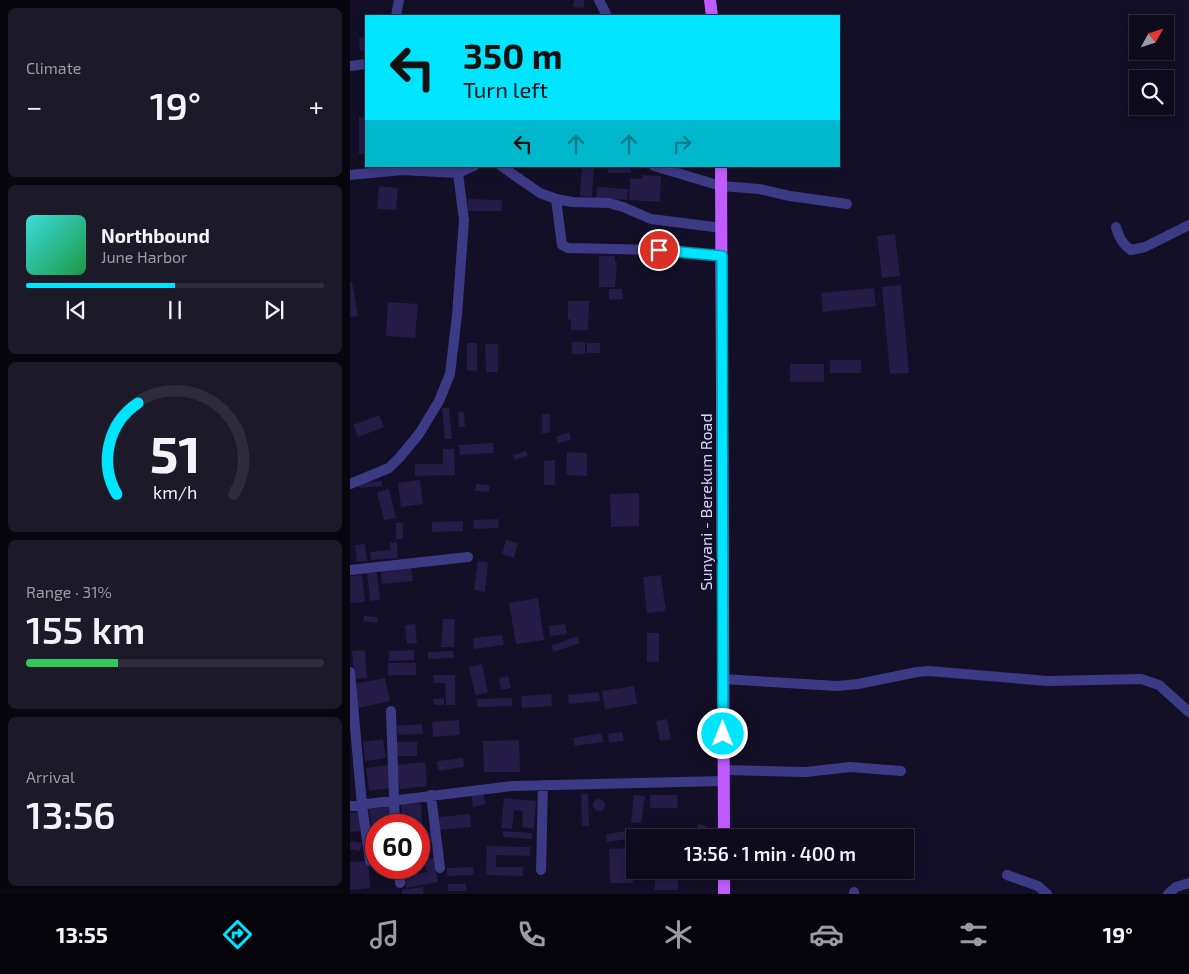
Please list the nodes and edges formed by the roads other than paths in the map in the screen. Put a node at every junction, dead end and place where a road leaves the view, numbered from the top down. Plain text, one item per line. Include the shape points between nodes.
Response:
1 (399, 0) edge
2 (599, 0) edge
3 (710, 0) edge
4 (396, 15) edge
5 (606, 15) edge
6 (712, 15) edge
7 (365, 64) edge
8 (350, 66) edge
9 (472, 167) edge
10 (502, 167) edge
11 (657, 167) edge
12 (721, 167) edge
13 (458, 173) junction
14 (350, 174) edge
15 (721, 186) junction
16 (556, 199) junction
17 (847, 204) dead end
18 (1189, 225) edge
19 (1116, 227) dead end
20 (722, 228) junction
21 (722, 256) junction
22 (350, 484) edge
23 (468, 557) dead end
24 (350, 570) edge
25 (350, 672) edge
26 (723, 679) junction
27 (391, 711) dead end
28 (1189, 712) edge
29 (901, 771) dead end
30 (723, 776) junction
31 (543, 785) junction
32 (431, 795) junction
33 (393, 800) junction
34 (362, 805) junction
35 (350, 806) edge
36 (394, 814) edge
37 (365, 826) edge
38 (724, 829) edge
39 (440, 868) dead end
40 (541, 870) dead end
41 (1007, 875) dead end
42 (400, 879) edge
43 (724, 879) edge
44 (400, 883) dead end
45 (1189, 883) edge
46 (724, 894) edge
47 (1047, 894) edge
48 (1168, 894) edge

1 - 4 street
2 - 5 street
3 - 6 main road
7 - 8 street
9 - 13 street
10 - 16 street via 540,193
11 - 15 street
12 - 15 main road, Sunyani - Berekum Road
13 - 14 street via 402,170
13 - 22 street via 464,220 450,374 439,401 400,457 389,468
15 - 17 street via 760,189
15 - 20 main road, Sunyani - Berekum Road
16 - 20 street via 609,203 651,220
16 - 21 street via 562,245 568,248 659,250
18 - 19 street via 1145,247 1131,250 1121,241
20 - 21 main road, Sunyani - Berekum Road
21 - 26 main road, Sunyani - Berekum Road
23 - 24 street
25 - 34 street
26 - 28 street via 836,686 929,671 1047,681 1141,678 1159,685
26 - 30 main road, Sunyani - Berekum Road
27 - 33 street
29 - 30 street via 850,767
30 - 31 street
30 - 38 main road, Sunyani - Berekum Road
31 - 32 street
31 - 40 street
32 - 33 street
32 - 39 street
33 - 34 street
33 - 36 street
34 - 35 street
34 - 37 street
41 - 47 street via 1038,886
42 - 44 street
43 - 46 main road
45 - 48 street

